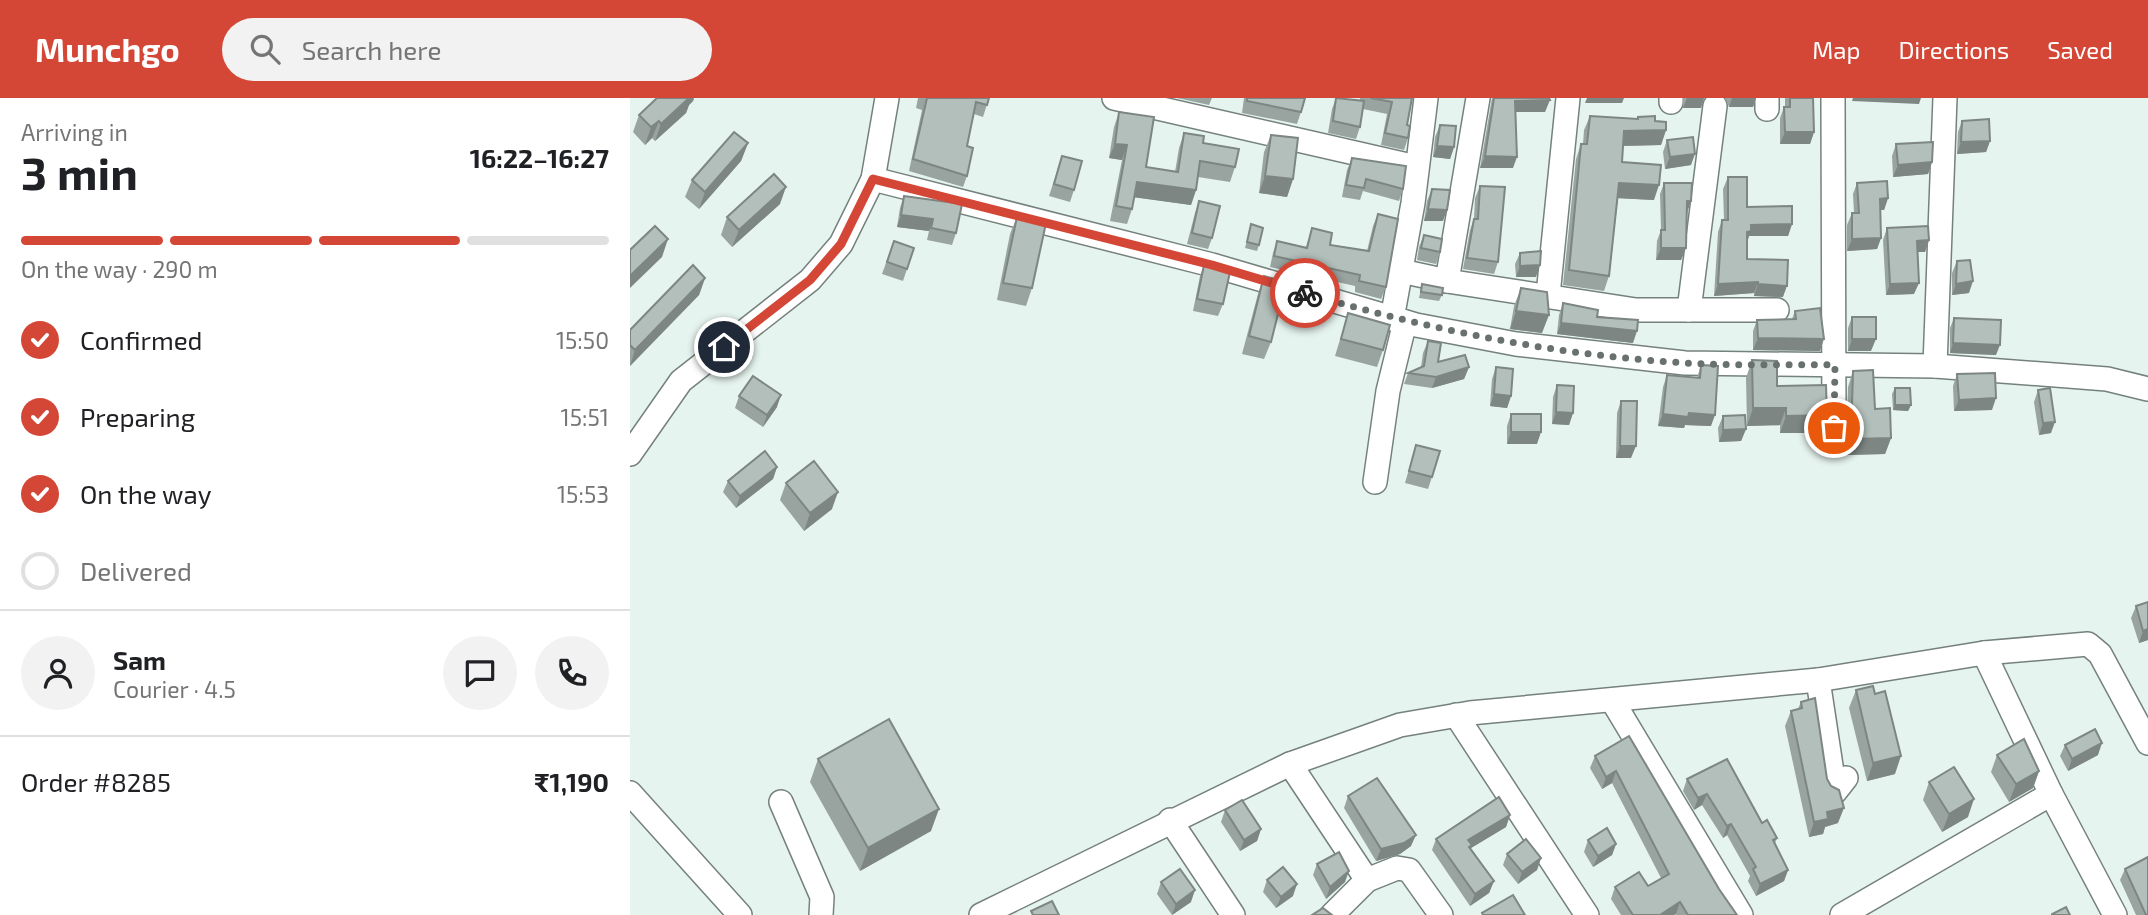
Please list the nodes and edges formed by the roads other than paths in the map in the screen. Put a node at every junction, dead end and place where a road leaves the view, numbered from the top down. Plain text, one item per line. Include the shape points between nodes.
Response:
1 (887, 98) edge
2 (1114, 98) edge
3 (1426, 98) edge
4 (1478, 98) edge
5 (1569, 98) edge
6 (1833, 98) edge
7 (1945, 98) edge
8 (1715, 106) dead end
9 (1416, 167) junction
10 (873, 179) junction
11 (1401, 271) junction
12 (1447, 281) junction
13 (1548, 295) junction
14 (1689, 310) junction
15 (1777, 310) dead end
16 (1398, 321) junction
17 (1835, 365) junction
18 (1935, 366) junction
19 (2148, 389) edge
20 (1834, 428) dead end
21 (630, 454) edge
22 (1375, 482) dead end
23 (1984, 653) junction
24 (1818, 680) junction
25 (1612, 700) junction
26 (1457, 715) junction
27 (2148, 743) edge
28 (1290, 764) junction
29 (1846, 778) dead end
30 (630, 793) edge
31 (2051, 794) junction
32 (781, 802) dead end
33 (1170, 820) junction
34 (1367, 880) junction
35 (740, 915) edge
36 (821, 915) edge
37 (981, 915) edge
38 (1233, 915) edge
39 (1332, 915) edge
40 (1441, 915) edge
41 (1587, 915) edge
42 (1741, 915) edge
43 (1842, 915) edge
44 (2115, 915) edge

1 - 10 street
2 - 9 street
3 - 9 street
4 - 12 street
5 - 13 street
6 - 17 street
7 - 18 street
8 - 14 street
9 - 11 street
10 - 16 street via 1212,265
10 - 21 street via 841,244 810,280 681,381
11 - 12 street
11 - 16 street
12 - 13 street
13 - 14 street via 1636,310
14 - 15 street
16 - 17 street via 1516,344 1685,363
16 - 22 street
17 - 18 street
17 - 20 street
18 - 19 street via 2107,379
23 - 24 street
23 - 27 street via 2088,644 2100,654
23 - 31 street
24 - 25 street
24 - 29 street via 1835,792
25 - 26 street
25 - 42 street
26 - 28 street via 1400,725
26 - 41 street
28 - 33 street
28 - 34 street
30 - 35 street
31 - 43 street
31 - 44 street
32 - 36 street via 822,897
33 - 37 street
33 - 38 street
34 - 39 street
34 - 40 street via 1397,867 1409,870

